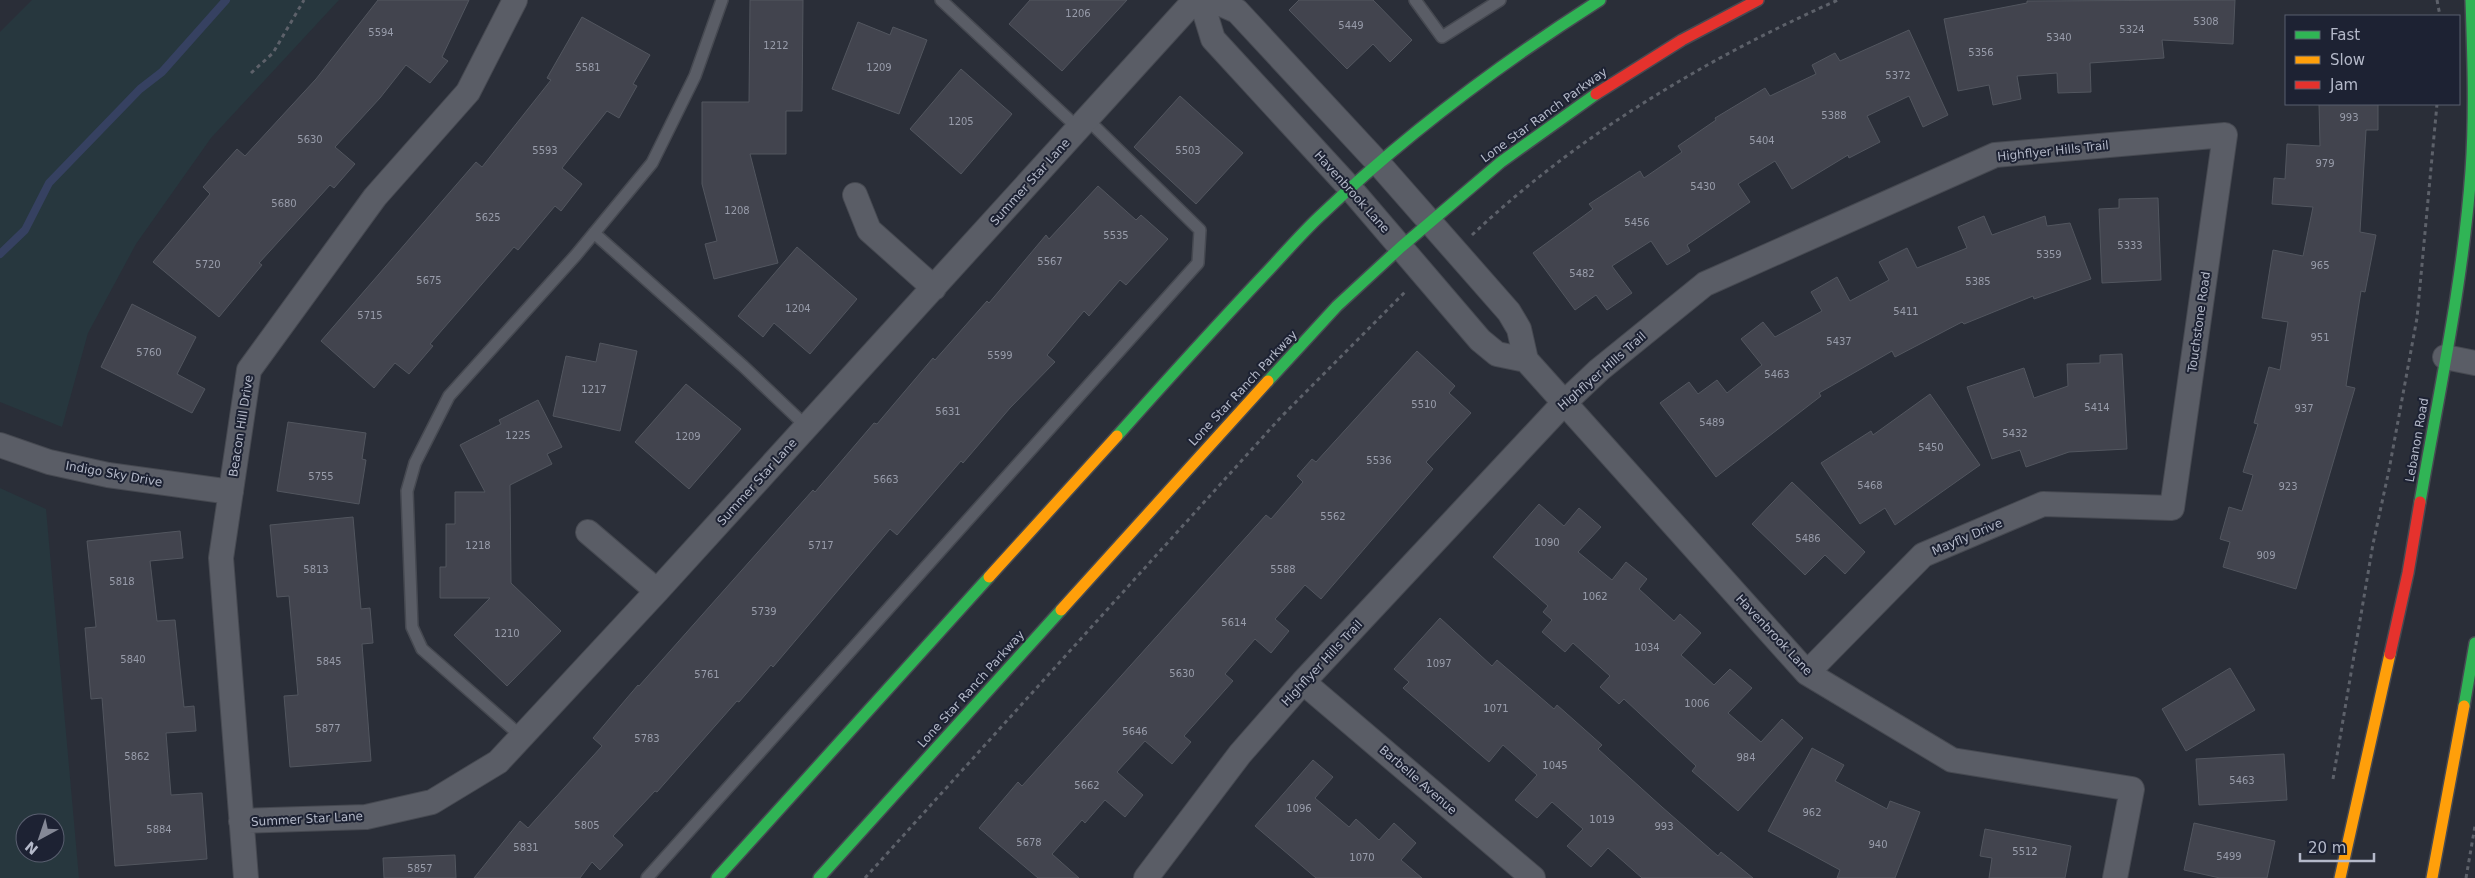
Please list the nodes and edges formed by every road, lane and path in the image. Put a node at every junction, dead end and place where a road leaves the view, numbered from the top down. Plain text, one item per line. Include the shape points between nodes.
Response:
1 (304, 0) edge
2 (515, 0) edge
3 (722, 0) edge
4 (941, 0) edge
5 (1194, 0) edge
6 (1201, 0) edge
7 (1212, 0) edge
8 (1415, 0) edge
9 (1500, 0) edge
10 (1600, 0) edge
11 (1758, 0) edge
12 (1838, 0) edge
13 (2437, 0) edge
14 (2470, 0) edge
15 (2440, 15) edge
16 (251, 73) dead end
17 (2437, 105) edge
18 (1083, 124) junction
19 (2225, 135) joint
20 (1379, 164) junction
21 (1350, 188) junction
22 (855, 195) dead end
23 (1430, 223) junction
24 (594, 234) junction
25 (1401, 247) junction
26 (1455, 251) junction
27 (1424, 274) junction
28 (934, 288) junction
29 (2445, 357) junction
30 (1526, 360) junction
31 (2475, 363) edge
32 (1564, 403) junction
33 (807, 427) junction
34 (0, 445) edge
35 (231, 492) junction
36 (2172, 508) joint
37 (588, 532) dead end
38 (657, 591) junction
39 (2475, 643) edge
40 (1807, 673) junction
41 (1303, 682) junction
42 (522, 737) junction
43 (2332, 782) dead end
44 (242, 822) junction
45 (2475, 826) edge
46 (246, 878) edge
47 (647, 878) edge
48 (717, 878) edge
49 (819, 878) edge
50 (865, 878) edge
51 (1146, 878) edge
52 (1533, 878) edge
53 (2115, 878) edge
54 (2340, 878) edge
55 (2432, 878) edge
56 (2466, 878) edge

1 - 16 path via 273,53
2 - 35 street, Beacon Hill Drive via 468,92 375,197 249,370
3 - 24 lane via 695,76 652,163
4 - 18 lane
5 - 18 street, Summer Star Lane
6 - 21 street, Havenbrook Lane via 1213,39
7 - 20 street, Havenbrook Lane via 1237,11
8 - 9 lane via 1442,37
10 - 20 main road via 1533,43
11 - 23 main road, Lone Star Ranch Parkway via 1682,40 1574,108 1501,162
12 - 26 path via 1724,54 1566,155 1503,206
13 - 15 path
14 - 29 main road, Lebanon Road via 2474,98 2471,172
17 - 43 path via 2417,318 2390,470 2373,544
18 - 28 street, Summer Star Lane
18 - 47 lane via 1200,230 1198,263
19 - 32 street, Highflyer Hills Trail via 1995,155 1705,284 1599,370
19 - 36 street, Touchstone Road
20 - 21 main road
20 - 23 street, Havenbrook Lane
21 - 25 street, Havenbrook Lane
21 - 48 main road via 1230,310
22 - 28 street via 869,230
23 - 25 main road, Lone Star Ranch Parkway
23 - 26 street, Havenbrook Lane
24 - 33 lane via 744,366
24 - 42 lane via 449,396 415,463 407,491 412,626 422,649
25 - 27 street, Havenbrook Lane
25 - 49 main road, Lone Star Ranch Parkway via 1337,306
26 - 30 street, Havenbrook Lane via 1509,312 1519,329
27 - 30 street, Havenbrook Lane via 1480,340 1497,354
27 - 50 path via 1282,417
28 - 33 street, Summer Star Lane
29 - 31 street
29 - 54 main road, Lebanon Road via 2408,573
30 - 32 street, Havenbrook Lane
32 - 40 street, Havenbrook Lane
32 - 41 street, Highflyer Hills Trail
33 - 38 street, Summer Star Lane
34 - 35 street, Indigo Sky Drive via 49,462 108,475
35 - 44 street, Beacon Hill Drive via 221,558
36 - 40 street, Mayfly Drive via 2043,504 1923,555
37 - 38 street
38 - 42 street, Summer Star Lane
39 - 55 main road
40 - 53 street, Havenbrook Lane via 1952,760 2132,789
41 - 51 street, Highflyer Hills Trail via 1240,754
41 - 52 street, Barbelle Avenue
42 - 44 street, Summer Star Lane via 498,762 432,802 366,816
44 - 46 street, Beacon Hill Drive
45 - 56 path

